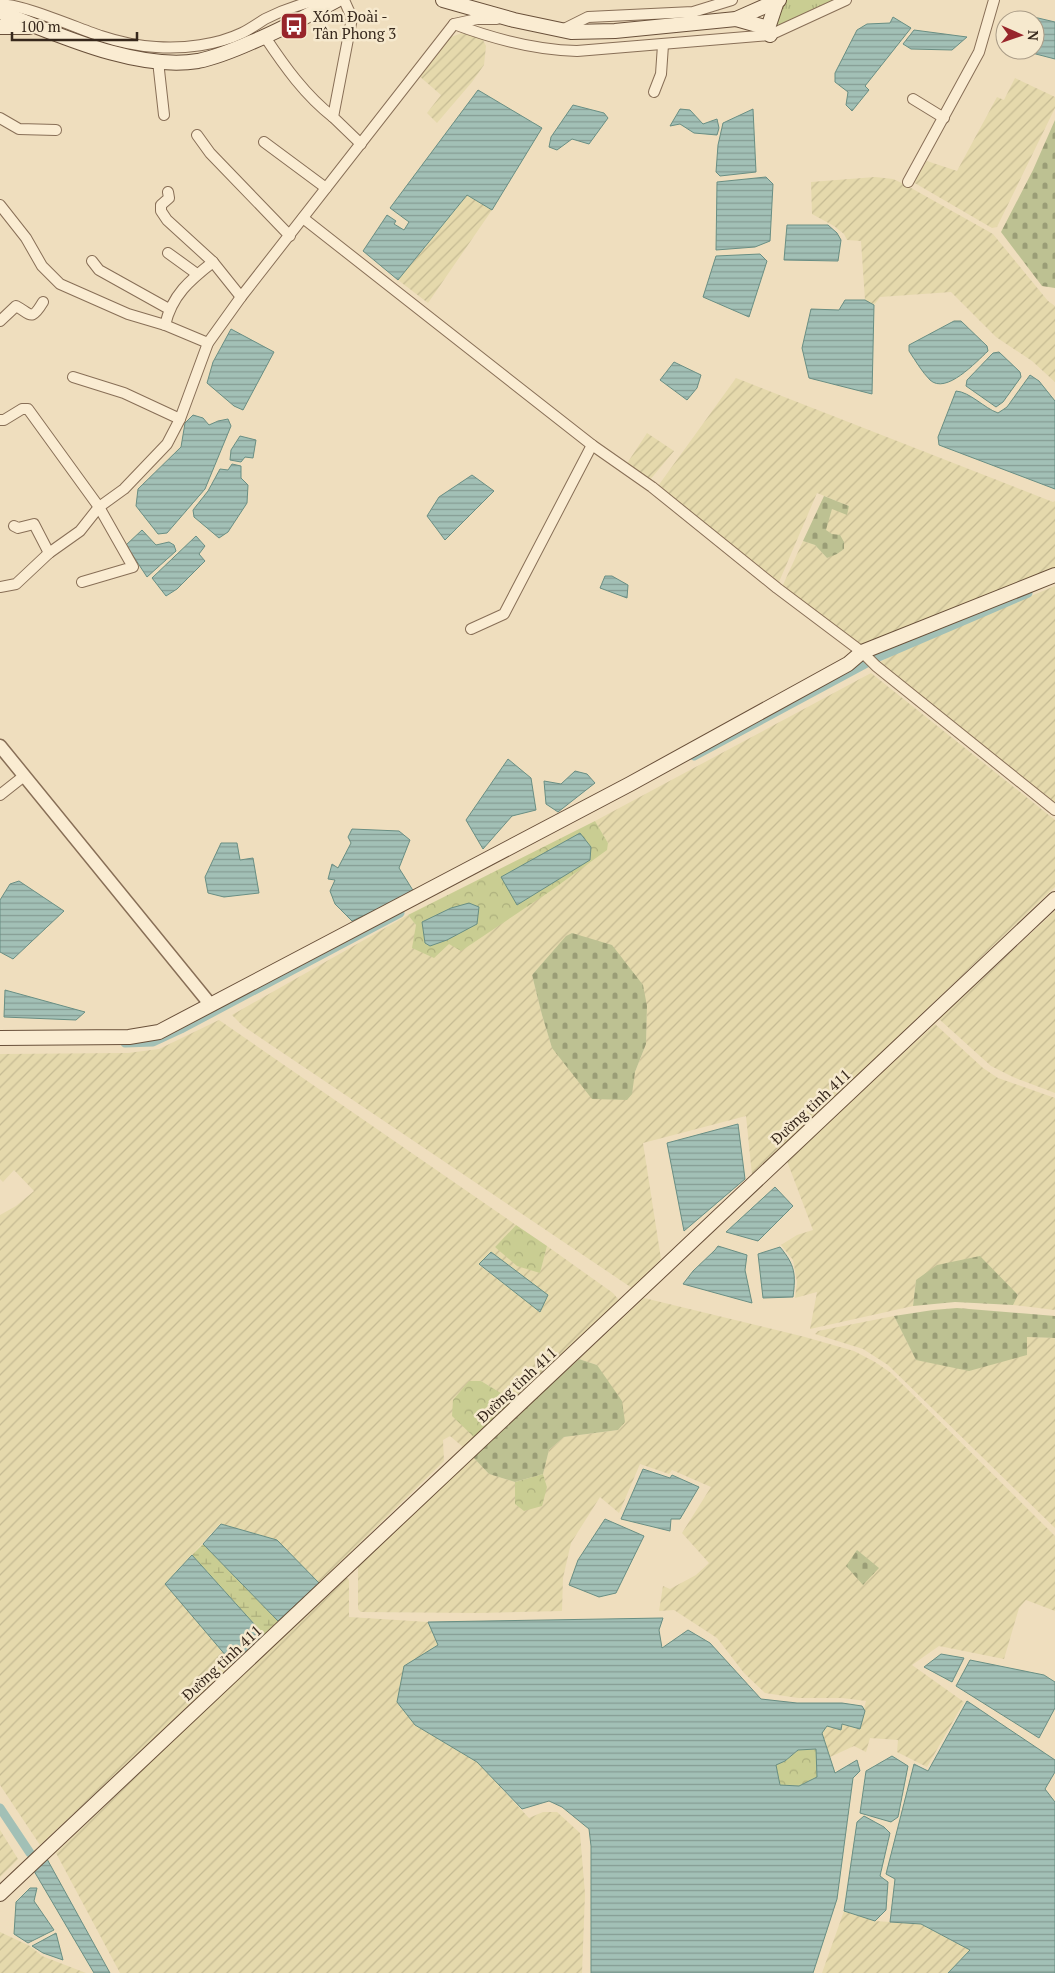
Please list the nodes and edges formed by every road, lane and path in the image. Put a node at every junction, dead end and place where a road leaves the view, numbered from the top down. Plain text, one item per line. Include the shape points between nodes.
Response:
1 (318, 0) edge
2 (337, 0) edge
3 (344, 0) edge
4 (443, 0) edge
5 (732, 0) edge
6 (778, 0) edge
7 (846, 0) edge
8 (994, 0) edge
9 (0, 5) edge
10 (0, 12) edge
11 (278, 14) junction
12 (736, 19) junction
13 (514, 20) junction
14 (454, 24) junction
15 (0, 27) edge
16 (39, 27) junction
17 (562, 30) junction
18 (769, 32) junction
19 (260, 39) junction
20 (663, 45) junction
21 (175, 47) junction
22 (206, 59) junction
23 (158, 61) junction
24 (654, 92) dead end
25 (913, 98) dead end
26 (164, 115) dead end
27 (333, 117) junction
28 (0, 118) edge
29 (944, 118) junction
30 (56, 130) dead end
31 (197, 136) dead end
32 (264, 142) dead end
33 (361, 144) junction
34 (908, 182) dead end
35 (326, 188) junction
36 (168, 192) dead end
37 (0, 205) edge
38 (303, 218) junction
39 (290, 236) junction
40 (168, 253) dead end
41 (92, 261) dead end
42 (213, 262) junction
43 (197, 274) junction
44 (241, 297) junction
45 (43, 302) dead end
46 (169, 309) junction
47 (0, 320) edge
48 (165, 325) junction
49 (208, 343) junction
50 (73, 377) dead end
51 (180, 419) junction
52 (0, 420) edge
53 (592, 446) junction
54 (99, 508) junction
55 (14, 526) dead end
56 (49, 553) junction
57 (1055, 575) edge
58 (82, 582) dead end
59 (0, 587) edge
60 (471, 629) dead end
61 (862, 652) junction
62 (0, 746) edge
63 (24, 776) junction
64 (0, 795) edge
65 (1055, 810) edge
66 (1055, 899) edge
67 (210, 1004) junction
68 (0, 1038) edge
69 (0, 1894) edge

1 - 11 street
2 - 19 main road
3 - 27 street via 352,18
4 - 13 main road
5 - 17 street via 693,12 588,17
6 - 12 main road
6 - 18 main road
7 - 18 street
8 - 29 street via 979,52
9 - 21 street via 19,7 121,42
10 - 16 main road
11 - 19 street
11 - 21 street via 231,38
12 - 17 main road via 615,31
12 - 18 main road
13 - 14 street via 476,20
13 - 17 main road
14 - 20 street via 478,33 558,51
14 - 33 street
15 - 16 main road
16 - 23 main road via 87,45
18 - 20 street
19 - 22 main road
19 - 27 street via 300,87
20 - 24 street via 661,74
21 - 22 street
22 - 23 main road
23 - 26 street
25 - 29 street
27 - 33 street
28 - 30 street via 19,129
29 - 34 street
31 - 39 street
32 - 35 street
33 - 35 street
35 - 38 street
36 - 42 street via 169,198 161,205 160,211
37 - 48 street via 26,238 42,266 60,284 128,314
38 - 39 street
38 - 53 street
39 - 44 street
40 - 43 street
41 - 46 street via 99,270
42 - 43 street
42 - 44 street
43 - 46 street
44 - 49 street
45 - 47 street via 33,315 27,315 16,306
46 - 48 street
48 - 49 street
49 - 51 street
50 - 51 street via 124,393
51 - 54 street via 167,444 124,489
52 - 54 street via 28,409
53 - 60 street via 504,614
53 - 61 street via 652,487
54 - 56 street via 80,531
54 - 58 street via 133,567
55 - 56 street via 34,524
56 - 59 street via 16,584
57 - 61 main road
61 - 65 street
61 - 67 main road via 848,664 630,784
62 - 63 street
63 - 64 street
63 - 67 street
66 - 69 main road, Đường tỉnh 411
67 - 68 main road via 159,1032 129,1037

